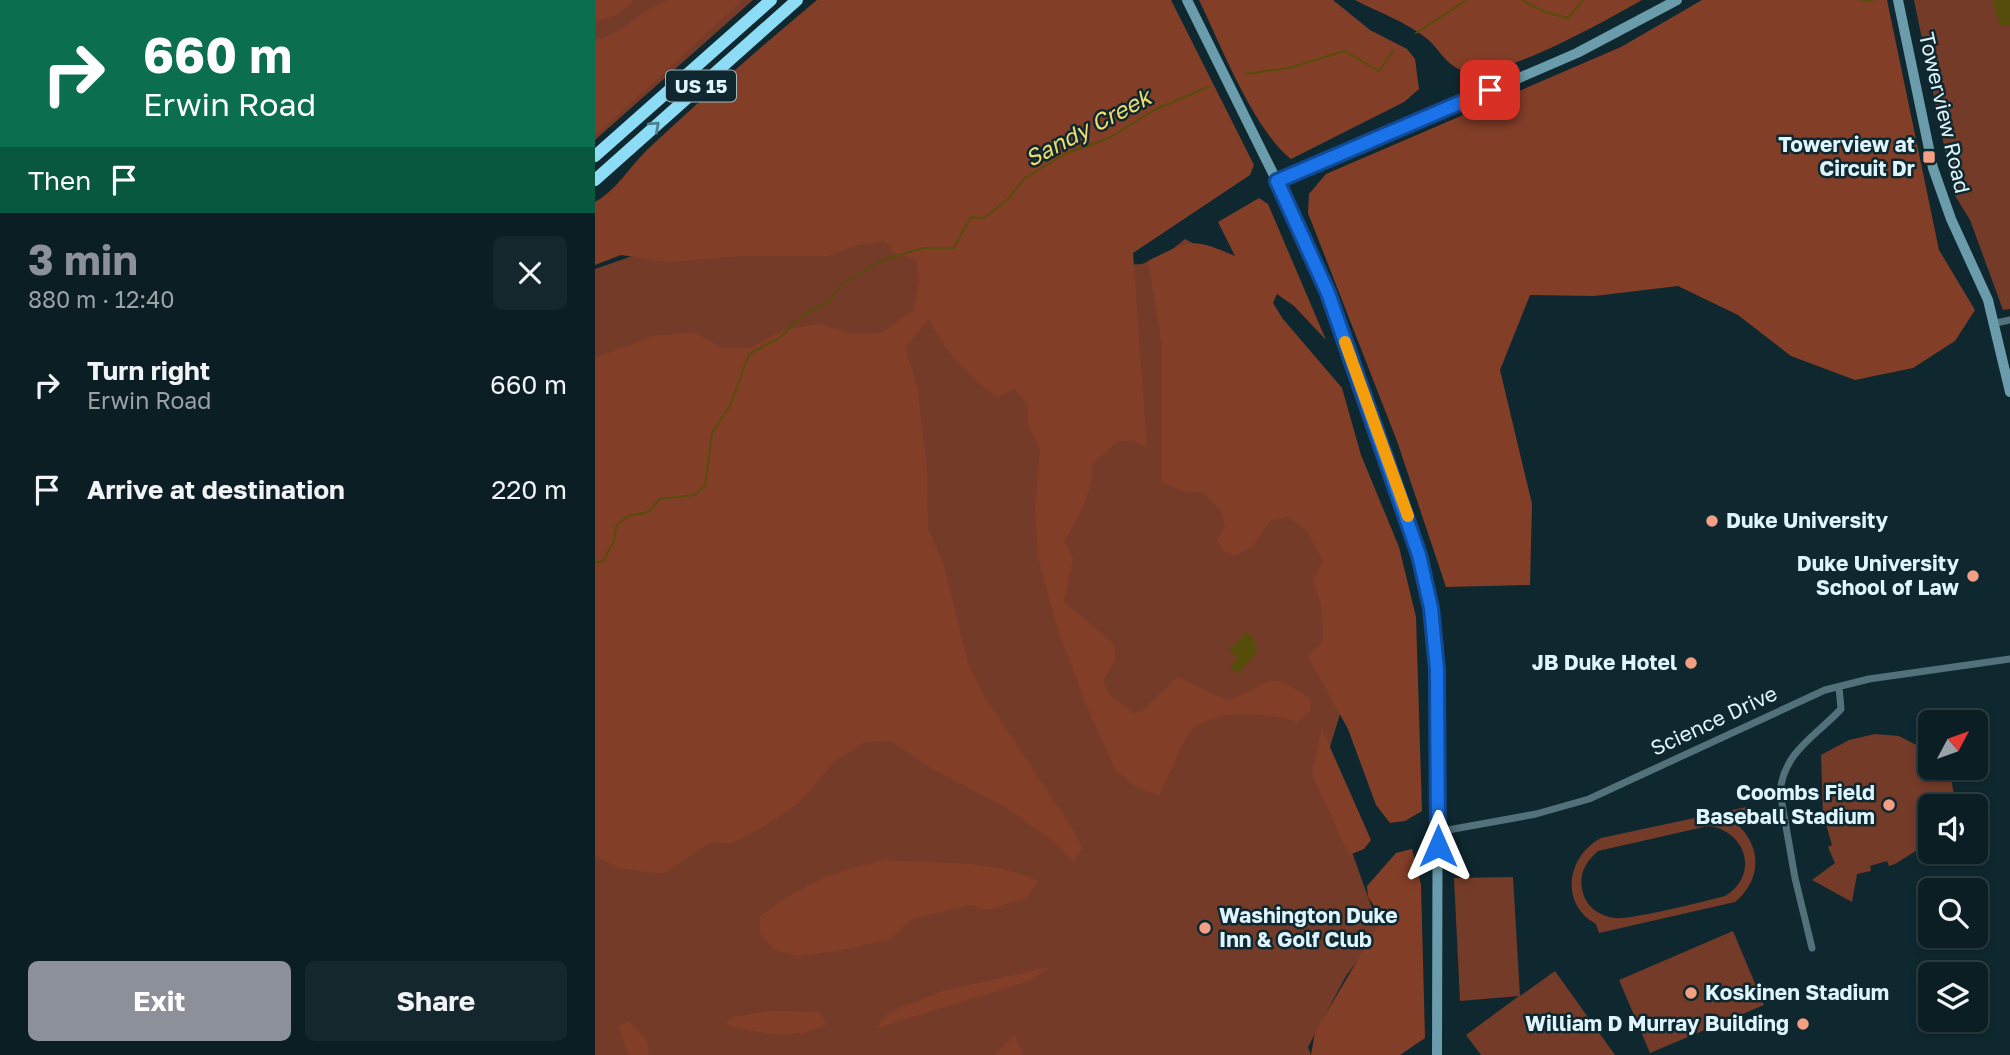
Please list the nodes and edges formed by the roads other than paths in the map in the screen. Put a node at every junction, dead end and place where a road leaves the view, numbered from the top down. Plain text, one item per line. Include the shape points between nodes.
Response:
1 (771, 0) edge
2 (797, 0) edge
3 (1187, 0) edge
4 (1677, 0) edge
5 (1898, 0) edge
6 (595, 156) edge
7 (595, 180) edge
8 (1277, 181) junction
9 (2010, 320) edge
10 (1996, 323) junction
11 (2010, 392) edge
12 (2010, 659) edge
13 (1839, 687) junction
14 (1437, 832) junction
15 (1812, 948) dead end
16 (1437, 1055) edge

1 - 6 highway, US 15
7 -> 2 highway, US 15
3 - 8 main road
4 - 8 main road via 1577,53
5 - 10 main road, Towerview Road via 1933,168
8 - 14 main road via 1328,293 1419,555 1431,608 1437,669
9 - 10 street
10 - 11 main road, Towerview Road
12 - 13 street, Science Drive
13 - 14 street, Science Drive via 1807,697 1589,799
13 - 15 street via 1841,709 1790,758 1781,780 1795,878
14 - 16 main road

